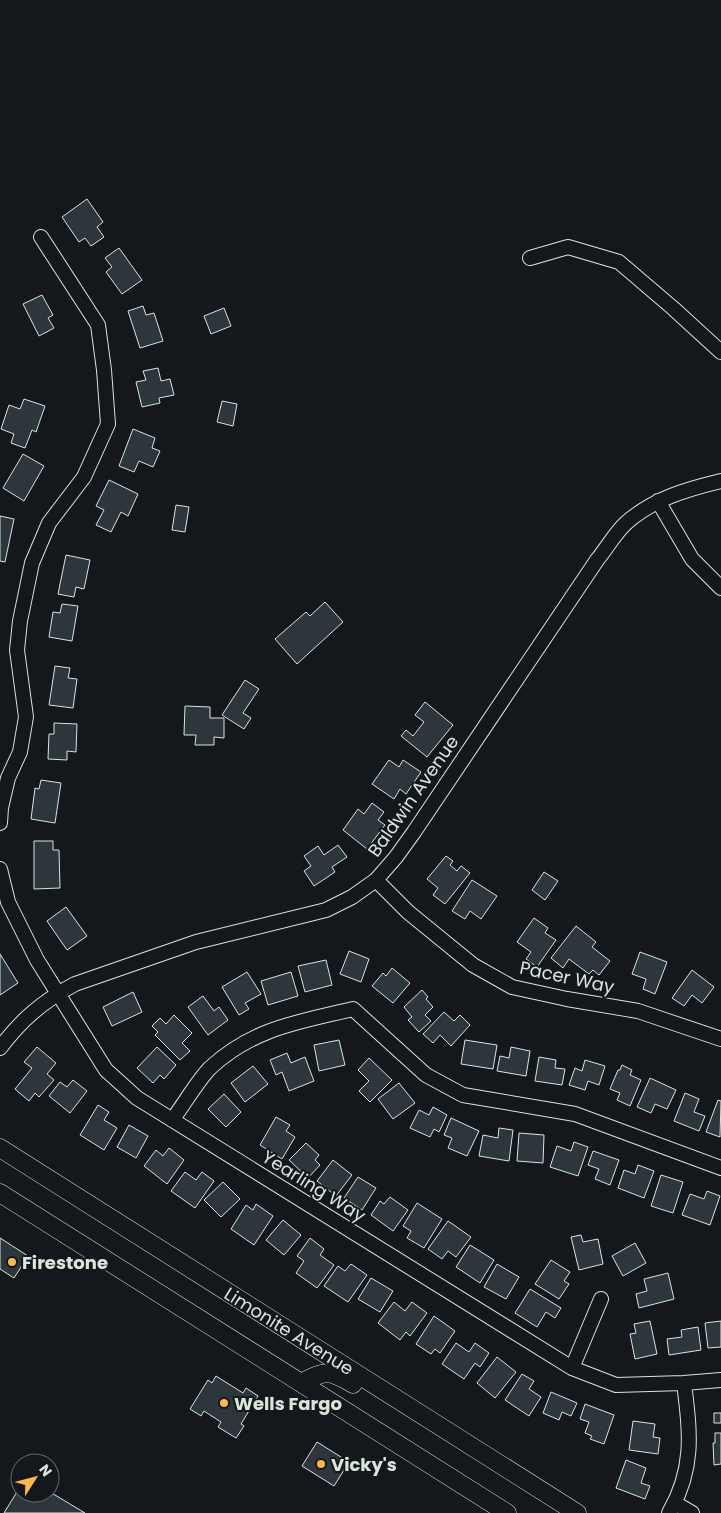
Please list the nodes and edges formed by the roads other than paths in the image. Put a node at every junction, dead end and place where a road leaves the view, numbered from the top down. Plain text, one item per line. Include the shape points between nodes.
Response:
1 (41, 237) dead end
2 (530, 258) dead end
3 (721, 352) edge
4 (721, 480) edge
5 (658, 501) junction
6 (721, 588) edge
7 (0, 823) edge
8 (0, 869) edge
9 (376, 880) junction
10 (58, 993) junction
11 (721, 1039) edge
12 (0, 1048) edge
13 (172, 1120) junction
14 (0, 1148) edge
15 (721, 1168) edge
16 (0, 1193) edge
17 (601, 1298) dead end
18 (572, 1368) junction
19 (721, 1380) edge
20 (301, 1383) junction
21 (684, 1383) junction
22 (482, 1453) junction
23 (672, 1508) edge
24 (506, 1513) edge
25 (577, 1513) edge
26 (692, 1513) edge

1 - 7 street via 98,325 108,424 84,478 49,523 32,563 17,650 26,717 20,752 8,778
2 - 3 street via 568,247 619,262
4 - 5 street, Baldwin Avenue via 683,490
5 - 6 street via 692,559
5 - 9 street, Baldwin Avenue via 626,523 597,560 414,832
8 - 10 street, Yearling Way via 8,902 37,960
9 - 10 street, Baldwin Avenue via 326,910 196,942 75,984
9 - 11 street, Pacer Way via 408,912 473,965 512,987 638,1011
10 - 12 street, Baldwin Avenue via 31,1012
10 - 13 street, Yearling Way via 106,1070 137,1098
13 - 15 street via 210,1069 246,1041 277,1028 353,1009 426,1075 463,1095 575,1114
13 - 18 street, Yearling Way
14 - 22 main road, Limonite Avenue
16 - 20 main road
17 - 18 street
18 - 21 street, Yearling Way via 616,1385
19 - 21 street, Yearling Way
20 - 22 main road via 320,1374 334,1373 460,1450
20 - 24 main road
21 - 23 street via 690,1430 688,1466
22 - 25 main road, Limonite Avenue
23 - 26 street

